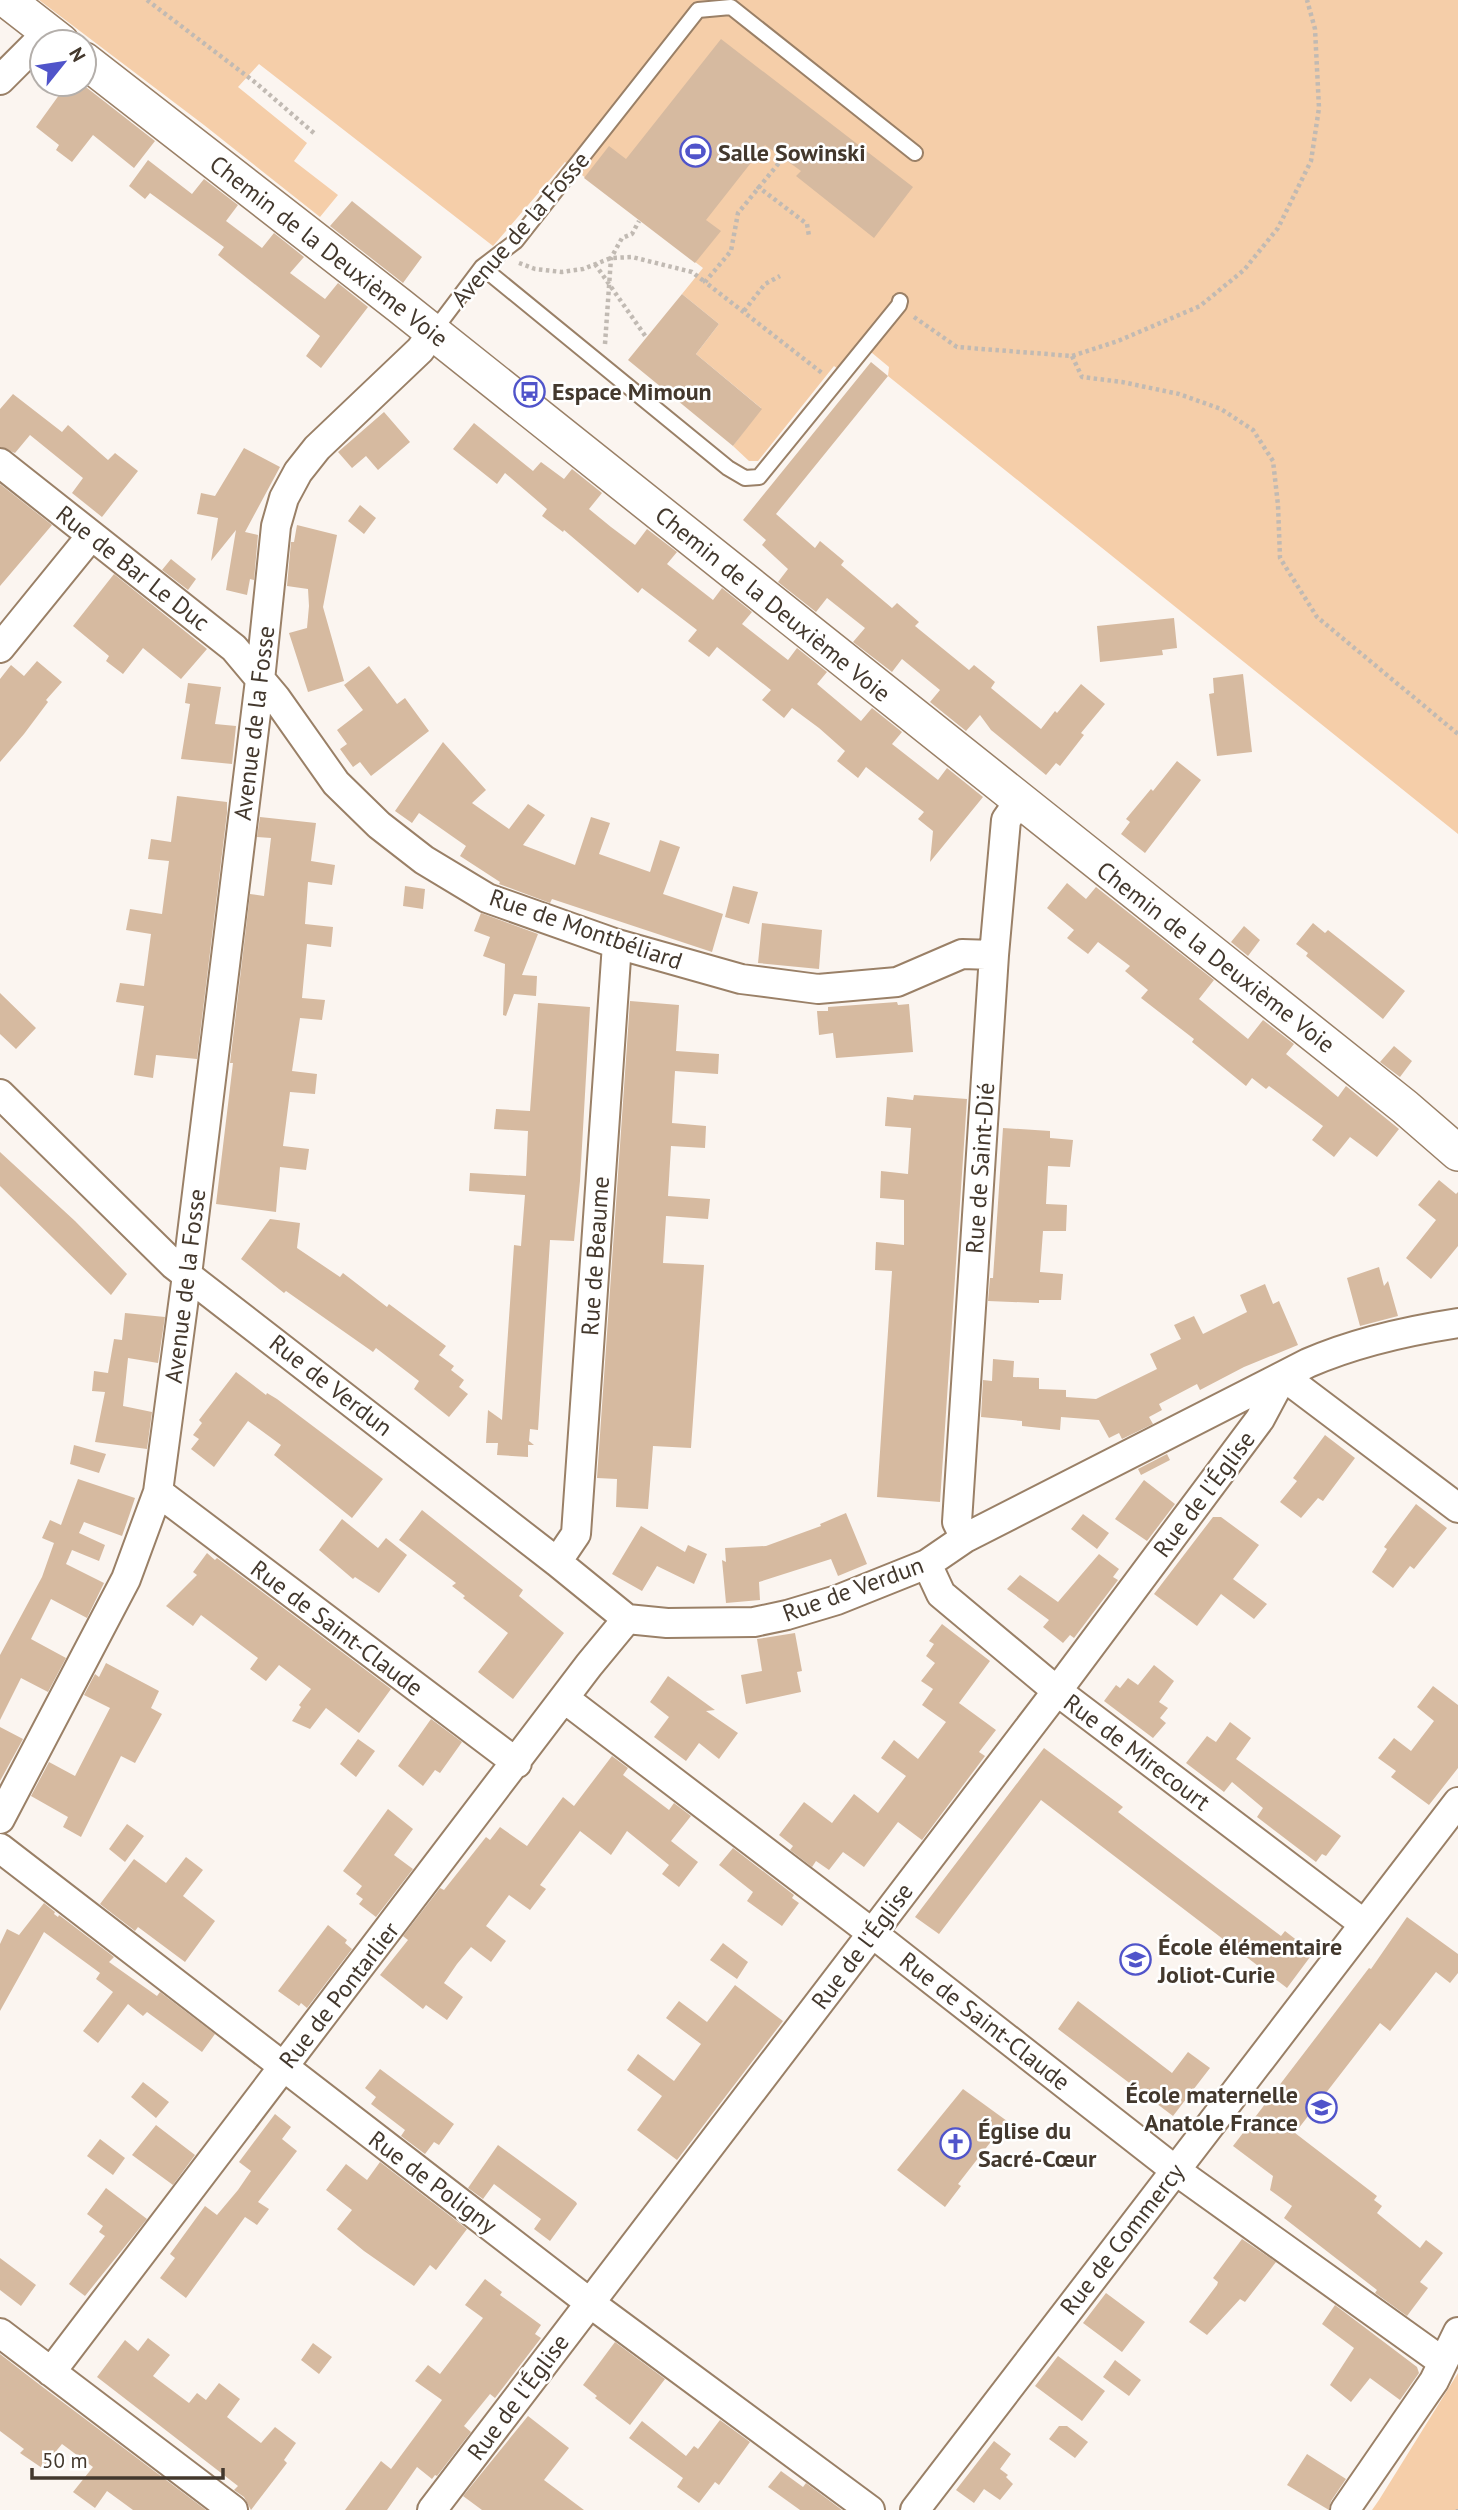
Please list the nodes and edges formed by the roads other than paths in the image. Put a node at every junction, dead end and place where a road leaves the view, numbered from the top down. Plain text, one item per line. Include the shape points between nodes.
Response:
1 (7, 0) edge
2 (43, 28) edge
3 (28, 58) edge
4 (98, 71) edge
5 (0, 80) edge
6 (915, 153) dead end
7 (482, 267) junction
8 (900, 303) road end
9 (433, 332) junction
10 (0, 463) edge
11 (91, 536) junction
12 (0, 648) edge
13 (260, 680) junction
14 (1020, 800) junction
15 (617, 944) junction
16 (994, 955) junction
17 (0, 1094) edge
18 (1458, 1153) edge
19 (187, 1275) junction
20 (1458, 1323) edge
21 (1283, 1376) junction
22 (158, 1492) junction
23 (1458, 1508) edge
24 (965, 1538) junction
25 (557, 1562) junction
26 (927, 1564) junction
27 (627, 1619) junction
28 (1057, 1691) junction
29 (565, 1699) junction
30 (517, 1763) junction
31 (1458, 1802) edge
32 (0, 1819) edge
33 (0, 1848) edge
34 (1364, 1924) junction
35 (872, 1933) junction
36 (283, 2067) junction
37 (1175, 2170) junction
38 (590, 2302) junction
39 (1458, 2332) edge
40 (0, 2333) edge
41 (1443, 2362) junction
42 (51, 2372) junction
43 (233, 2510) edge
44 (432, 2510) edge
45 (870, 2510) edge
46 (915, 2510) edge
47 (1345, 2510) edge

1 - 2 street
3 - 5 street
4 - 9 street, Chemin de la Deuxième Voie
6 - 7 lane, Avenue de la Fosse via 731,7 698,10 516,241
7 - 8 lane via 745,478 759,477
7 - 9 lane, Avenue de la Fosse
9 - 13 street, Avenue de la Fosse via 420,350 317,448 284,498 273,547
9 - 14 street, Chemin de la Deuxième Voie
10 - 11 street, Rue de Bar Le Duc
11 - 12 street
11 - 13 street, Rue de Bar Le Duc via 234,648
13 - 15 street, Rue de Montbéliard via 336,783 424,860 487,898
13 - 19 street, Avenue de la Fosse
14 - 16 street, Rue de Saint-Dié via 1006,820
14 - 18 street, Chemin de la Deuxième Voie
15 - 16 street, Rue de Montbéliard via 741,979 818,989 897,982 962,954
15 - 25 street, Rue de Beaume via 576,1534
16 - 24 street, Rue de Saint-Dié via 957,1522
17 - 19 street, Rue de Verdun
19 - 22 street, Avenue de la Fosse
19 - 25 street, Rue de Verdun
20 - 21 street, Rue de Verdun via 1342,1348
21 - 23 street
21 - 24 street, Rue de Verdun
21 - 28 street, Rue de l'Église via 1260,1419
22 - 30 street, Rue de Saint-Claude
22 - 32 street, Avenue de la Fosse via 126,1579
24 - 26 street, Rue de Verdun
25 - 27 street, Rue de Verdun
26 - 27 street, Rue de Verdun via 837,1600 754,1622
26 - 28 street, Rue de Mirecourt via 942,1594
27 - 29 street, Rue de Pontarlier
28 - 34 street, Rue de Mirecourt
28 - 35 street, Rue de l'Église
29 - 30 street, Rue de Pontarlier
29 - 35 street, Rue de Saint-Claude
30 - 36 street, Rue de Pontarlier
31 - 34 street, Rue de Commercy
33 - 36 street, Rue de Poligny
34 - 37 street, Rue de Commercy
35 - 37 street, Rue de Saint-Claude
35 - 38 street, Rue de l'Église
36 - 38 street, Rue de Poligny
36 - 42 street, Rue de Pontarlier
37 - 41 street, Rue de Saint-Claude
37 - 46 street, Rue de Commercy
38 - 44 street, Rue de l'Église
38 - 45 street, Rue de Poligny
39 - 41 street
40 - 42 street
41 - 47 street
42 - 43 street

